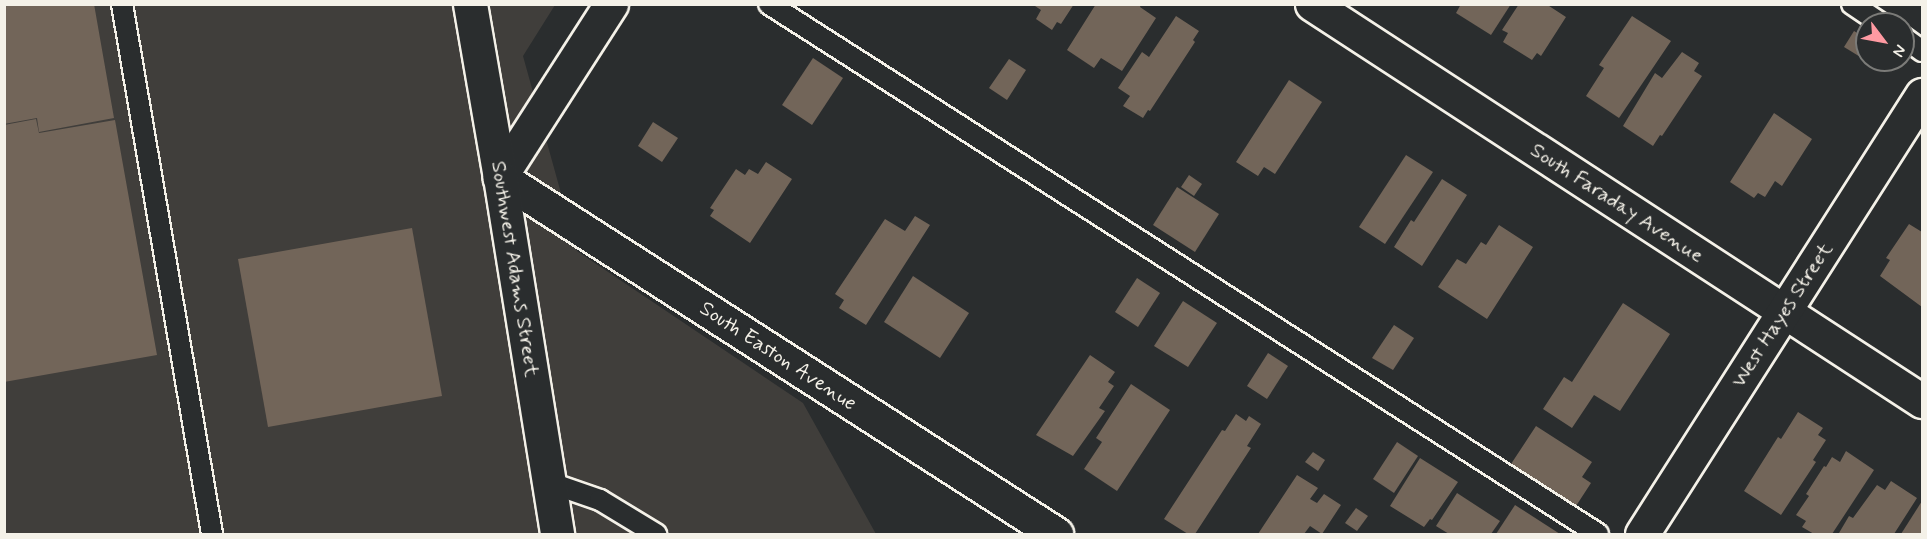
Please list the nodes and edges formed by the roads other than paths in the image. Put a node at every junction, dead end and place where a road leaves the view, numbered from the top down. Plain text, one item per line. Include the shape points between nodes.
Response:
1 (122, 4) edge
2 (470, 4) edge
3 (611, 4) edge
4 (769, 4) edge
5 (1312, 4) edge
6 (1923, 95) edge
7 (500, 177) junction
8 (1785, 311) junction
9 (1923, 401) edge
10 (548, 482) junction
11 (212, 534) edge
12 (557, 534) edge
13 (656, 534) edge
14 (1056, 534) edge
15 (1598, 534) edge
16 (1641, 534) edge

1 - 11 lane
2 - 7 street, Southwest Adams Street
3 - 7 street
4 - 15 lane
5 - 8 street, South Faraday Avenue
6 - 8 street, West Hayes Street
7 - 10 street, Southwest Adams Street
7 - 14 street, South Easton Avenue
8 - 9 street, South Faraday Avenue
8 - 16 street, West Hayes Street
10 - 12 street, Southwest Adams Street
10 - 13 lane via 600,500

